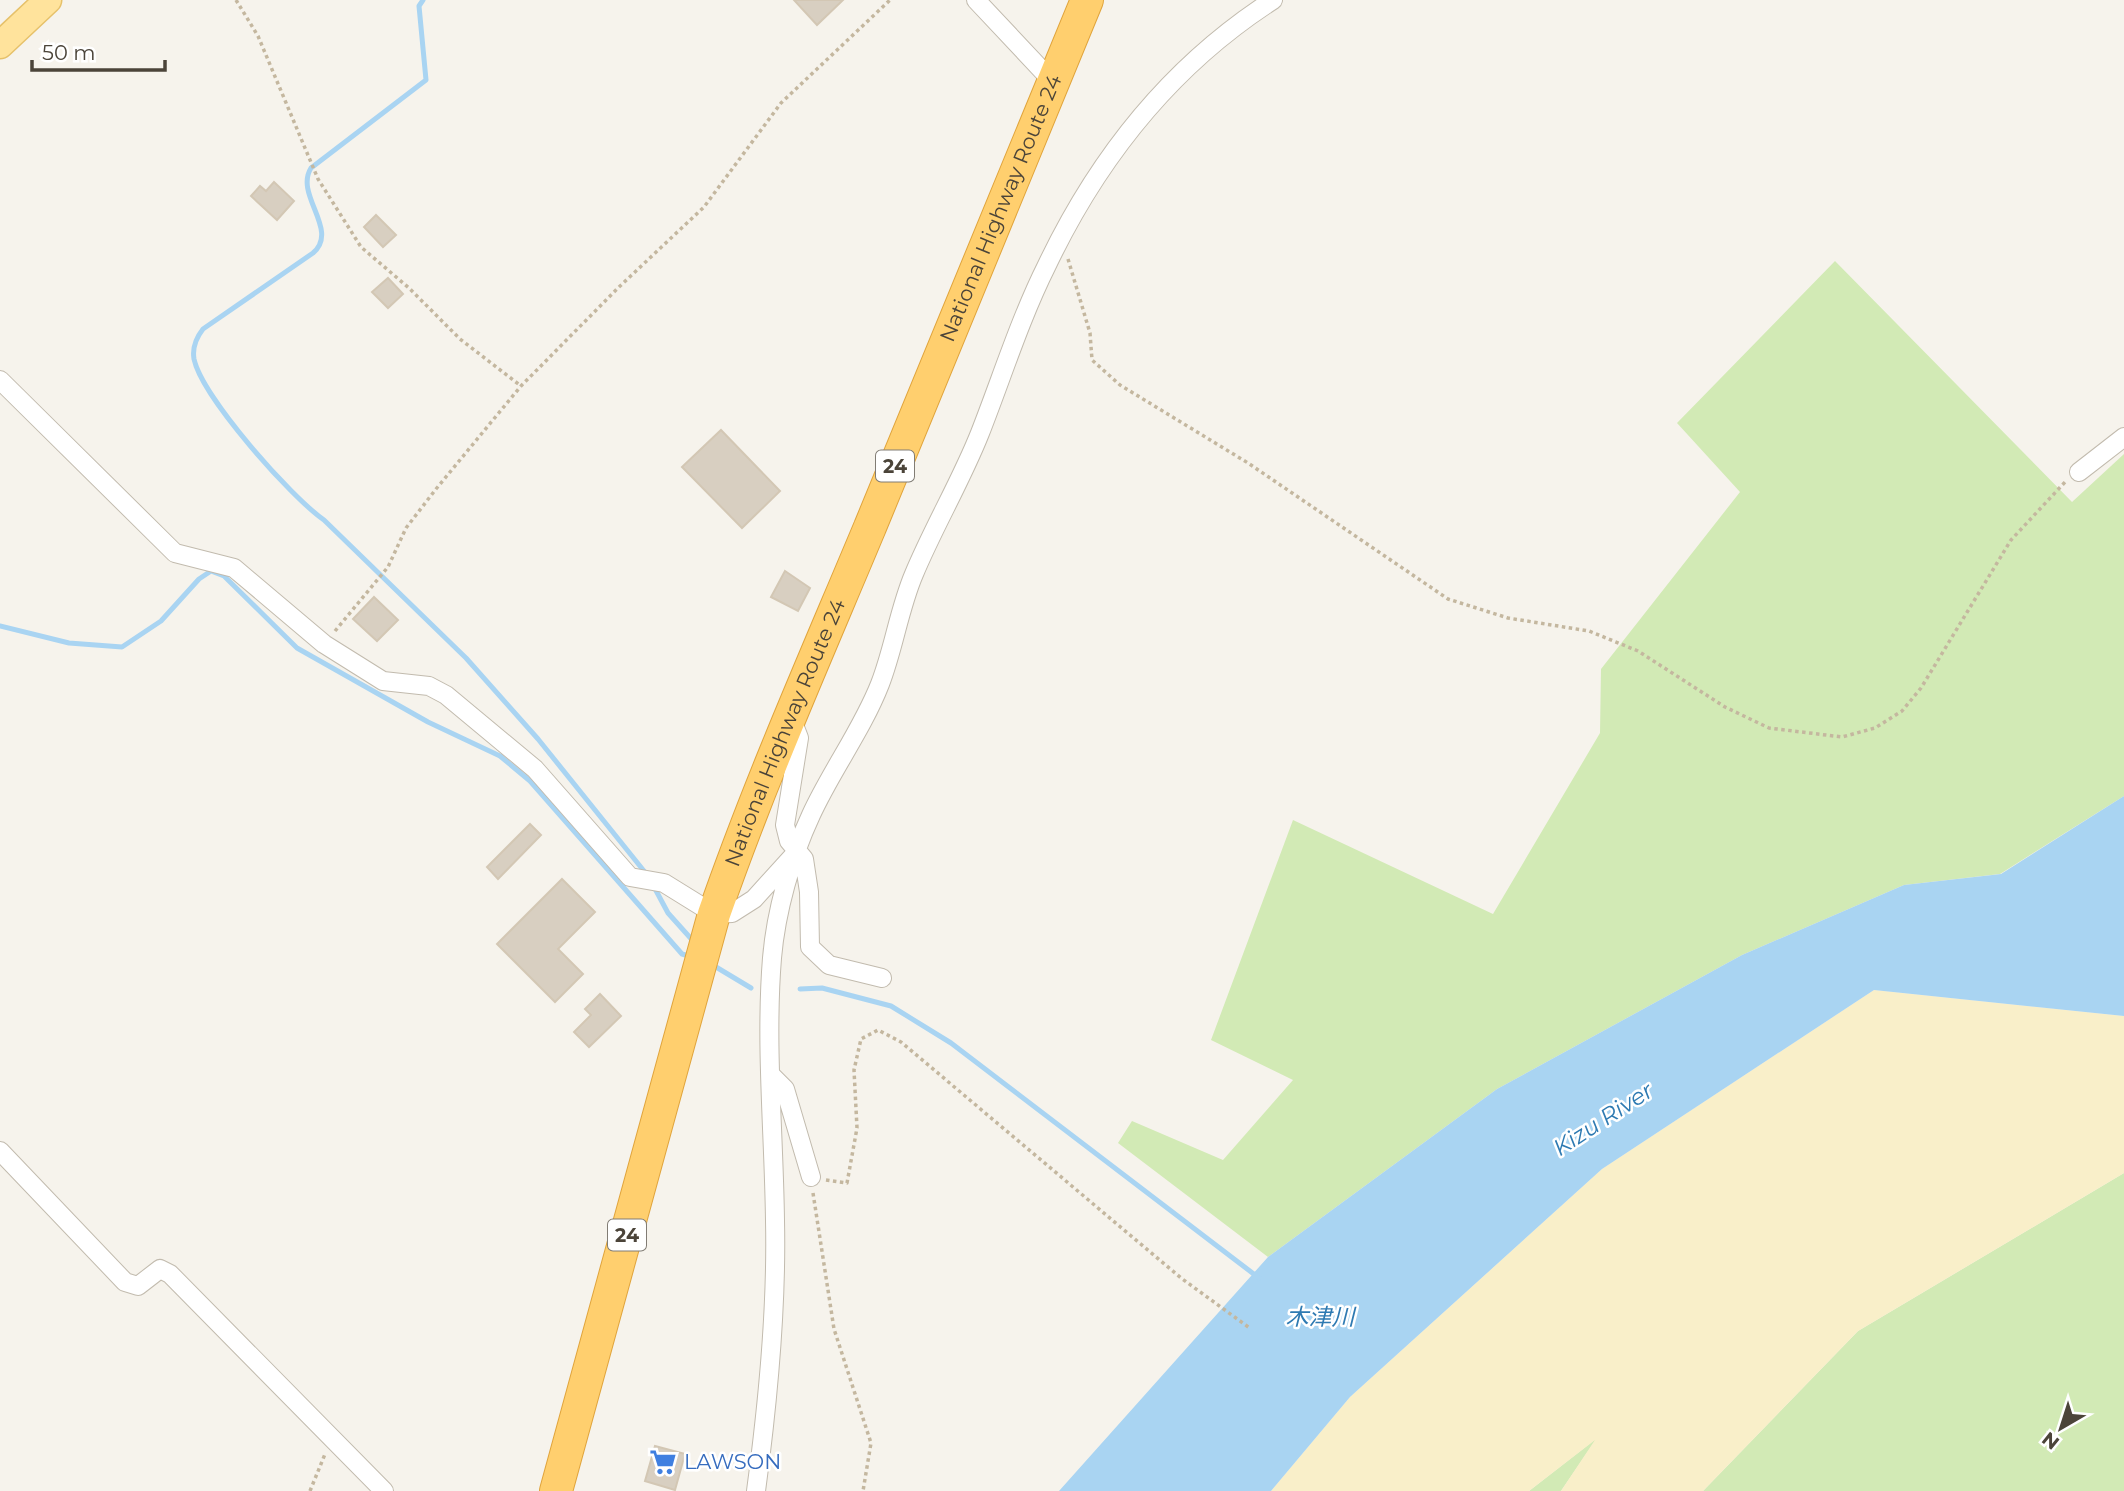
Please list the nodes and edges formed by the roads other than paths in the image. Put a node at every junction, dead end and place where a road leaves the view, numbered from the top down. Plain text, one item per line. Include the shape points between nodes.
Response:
1 (48, 0) edge
2 (976, 0) edge
3 (1087, 0) edge
4 (1273, 0) edge
5 (0, 45) edge
6 (1053, 82) junction
7 (0, 380) edge
8 (2124, 437) edge
9 (2079, 472) road end
10 (790, 714) junction
11 (797, 850) junction
12 (711, 924) junction
13 (882, 978) dead end
14 (771, 1075) junction
15 (0, 1151) edge
16 (811, 1177) road end
17 (384, 1491) edge
18 (556, 1491) edge
19 (756, 1491) edge

1 - 5 main road
2 - 6 street
3 - 6 highway, National Highway Route 24 / 24
4 - 11 street via 1209,44 1136,121 1092,183 1019,327 979,437 912,577 879,686
6 - 10 highway, National Highway Route 24 / 24
7 - 12 street via 175,553 233,568 324,644 383,681 429,686 446,695 535,769 630,877 664,883
8 - 9 street
10 - 11 street via 799,738 785,825
10 - 12 highway, National Highway Route 24 / 24
11 - 12 street via 754,899
11 - 13 street via 804,859 809,891 810,947 829,965
11 - 14 street via 772,957
12 - 18 highway, National Highway Route 24 / 24
14 - 16 street via 785,1089
14 - 19 street via 776,1222 773,1310 768,1405
15 - 17 street via 125,1282 138,1286 160,1269 170,1274

